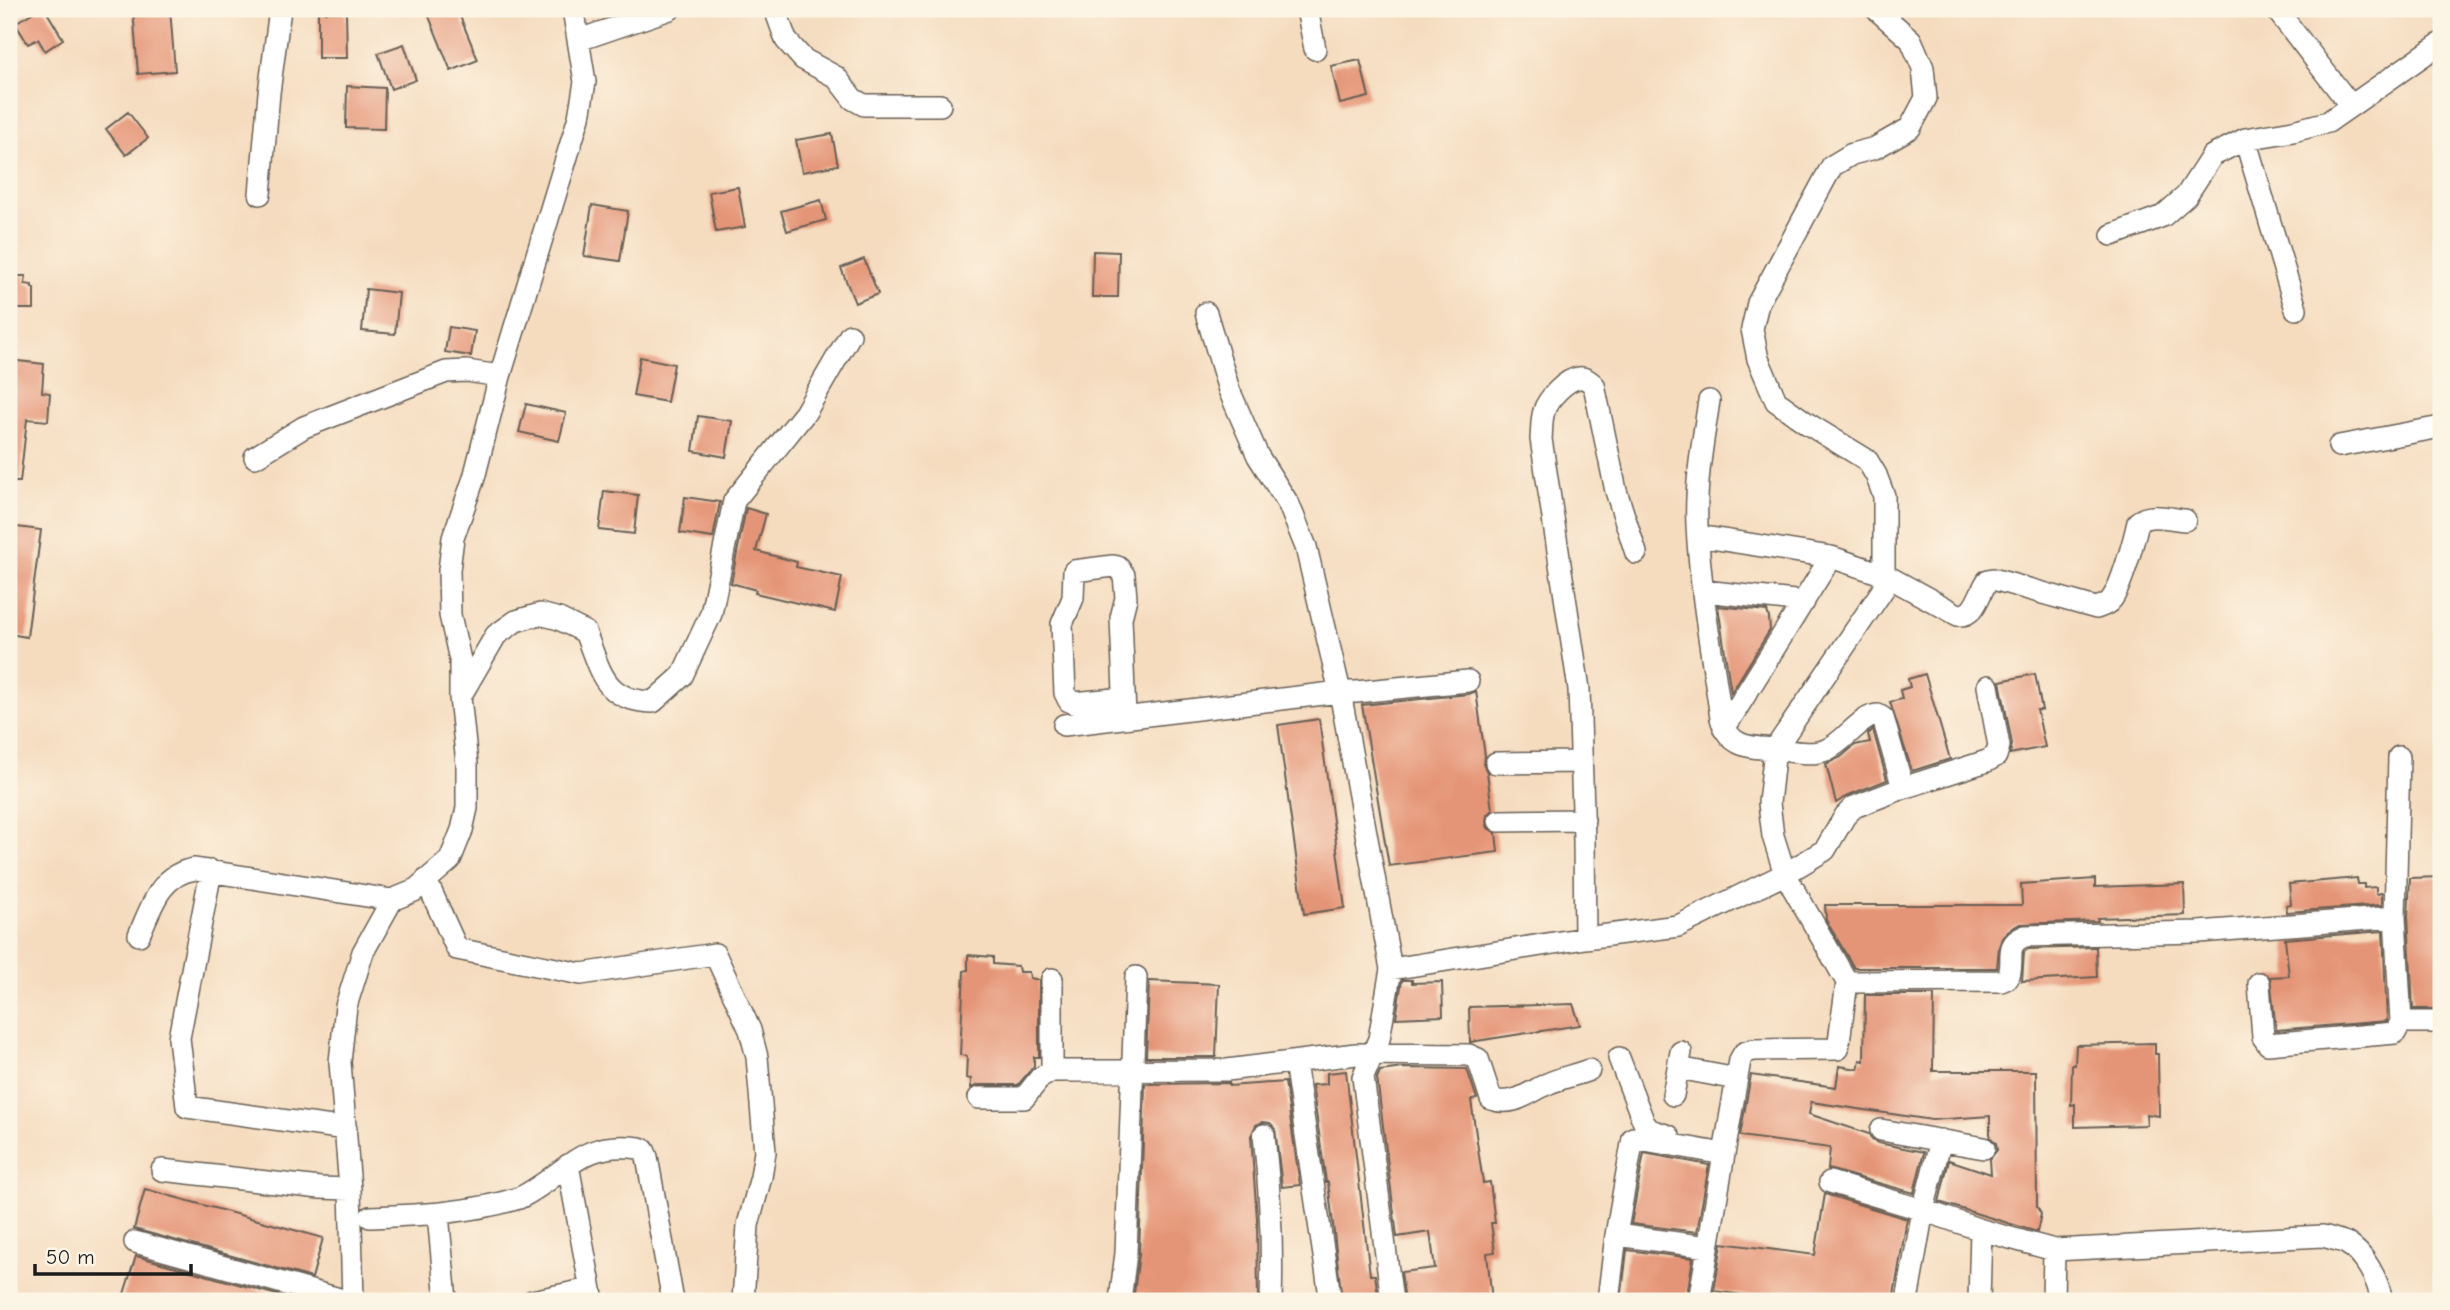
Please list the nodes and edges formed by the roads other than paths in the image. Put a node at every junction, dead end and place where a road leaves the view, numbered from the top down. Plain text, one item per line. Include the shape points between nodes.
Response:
1 (280, 9) edge
2 (573, 9) edge
3 (670, 9) edge
4 (775, 9) edge
5 (1307, 9) edge
6 (1876, 9) edge
7 (2276, 9) edge
8 (579, 40) junction
9 (2441, 43) edge
10 (1315, 49) dead end
11 (940, 105) dead end
12 (2351, 106) junction
13 (2245, 139) junction
14 (260, 194) dead end
15 (2112, 236) dead end
16 (2296, 309) dead end
17 (1206, 313) dead end
18 (850, 335) dead end
19 (500, 376) junction
20 (1709, 401) dead end
21 (2441, 427) edge
22 (2339, 446) dead end
23 (255, 457) dead end
24 (2185, 520) dead end
25 (1698, 536) junction
26 (1636, 553) dead end
27 (1831, 557) junction
28 (1885, 575) junction
29 (1704, 591) junction
30 (1804, 602) junction
31 (1468, 681) dead end
32 (1988, 686) dead end
33 (1340, 692) junction
34 (460, 697) junction
35 (1125, 707) junction
36 (1065, 725) dead end
37 (1724, 729) junction
38 (1775, 749) junction
39 (2399, 757) dead end
40 (1581, 762) junction
41 (1496, 763) dead end
42 (1903, 788) junction
43 (1584, 820) junction
44 (1499, 821) dead end
45 (211, 872) junction
46 (1785, 874) junction
47 (426, 880) junction
48 (392, 900) junction
49 (2395, 917) junction
50 (139, 934) dead end
51 (1585, 938) junction
52 (1391, 969) junction
53 (1136, 977) dead end
54 (1052, 979) dead end
55 (1847, 982) junction
56 (2259, 984) dead end
57 (2401, 1022) junction
58 (2441, 1022) edge
59 (1372, 1056) junction
60 (1619, 1058) dead end
61 (1295, 1062) junction
62 (1133, 1070) junction
63 (1589, 1070) dead end
64 (1052, 1071) junction
65 (1737, 1079) junction
66 (1673, 1095) dead end
67 (979, 1098) dead end
68 (346, 1129) junction
69 (1881, 1130) dead end
70 (1264, 1135) dead end
71 (1941, 1140) junction
72 (1984, 1148) dead end
73 (1725, 1150) junction
74 (568, 1165) junction
75 (162, 1170) dead end
76 (1830, 1182) dead end
77 (350, 1189) junction
78 (1923, 1210) junction
79 (438, 1214) junction
80 (370, 1217) dead end
81 (1981, 1230) junction
82 (1616, 1235) junction
83 (135, 1242) dead end
84 (1708, 1247) junction
85 (2054, 1250) junction
86 (592, 1295) edge
87 (346, 1301) edge
88 (353, 1301) edge
89 (446, 1301) edge
90 (532, 1301) edge
91 (673, 1301) edge
92 (743, 1301) edge
93 (1120, 1301) edge
94 (1271, 1301) edge
95 (1329, 1301) edge
96 (1392, 1301) edge
97 (1608, 1301) edge
98 (1699, 1301) edge
99 (1907, 1301) edge
100 (1979, 1301) edge
101 (2053, 1301) edge
102 (2382, 1301) edge

1 - 14 street
2 - 8 street
3 - 8 street
4 - 11 street via 786,40 803,59 836,77 853,99 864,105
5 - 10 street
6 - 28 street via 1911,40 1923,68 1926,98 1910,128 1832,166 1758,303 1752,329 1758,359 1776,401 1867,460 1877,475 1884,496
7 - 12 street
8 - 19 street via 586,82 579,117
9 - 12 street
12 - 13 street via 2328,122
13 - 15 street via 2212,156 2186,196 2163,216
13 - 16 street
17 - 33 street via 1229,390 1306,547
18 - 34 street via 805,414 734,501 711,614 682,676 653,702 632,702 605,682 585,632 540,614 516,621 496,635
19 - 23 street via 446,372 304,427
19 - 34 street via 453,538 449,570
20 - 25 street via 1700,467
21 - 22 street
24 - 28 street via 2152,517 2138,522 2113,598 2096,607 1993,579 1983,586 1971,612 1958,615
25 - 27 street
25 - 29 street
26 - 40 street via 1616,491 1594,384 1578,377 1558,391 1544,410 1541,439 1579,689
27 - 28 street
27 - 30 street
28 - 38 street via 1877,600
29 - 30 street
29 - 37 street
30 - 37 street
31 - 33 street
32 - 42 street via 1999,746 1996,756
33 - 35 street
33 - 52 street
34 - 47 street via 467,808 450,860
35 - 35 street via 1124,575 1113,566 1079,569 1074,571 1073,598 1062,624 1065,693 1069,701
35 - 36 street
37 - 38 street via 1741,746
38 - 42 street via 1826,750 1878,715 1883,718
38 - 46 street via 1769,803
39 - 49 street
40 - 41 street
40 - 43 street
42 - 46 street via 1854,807 1825,850
43 - 44 street
43 - 51 street
45 - 48 street
45 - 50 street via 184,871 159,889
45 - 68 street via 179,1038 187,1107
46 - 51 street via 1678,926
46 - 55 street
47 - 48 street
47 - 92 street via 457,949 581,974 715,954 750,1030 757,1057 765,1152 748,1225
48 - 68 street via 363,952 346,1006 340,1062
49 - 55 street via 2199,932 2025,936 2015,940 2010,949 2012,970 2001,981
49 - 57 street
51 - 52 street
52 - 59 street
53 - 62 street
54 - 64 street
55 - 65 street via 1838,1049 1753,1050 1740,1060
56 - 57 street via 2263,1037 2268,1044 2389,1035
57 - 58 street
59 - 61 street
59 - 63 street via 1475,1056 1491,1099 1500,1102
59 - 96 street via 1363,1077
60 - 73 street via 1650,1130
61 - 62 street via 1227,1070
61 - 95 street
62 - 64 street
62 - 93 street
64 - 67 street via 1040,1077 1024,1098
65 - 66 street via 1680,1060
65 - 73 street
68 - 77 street
69 - 71 street
70 - 94 street via 1271,1200
71 - 72 street
71 - 78 street
73 - 82 street via 1633,1138
73 - 84 street
74 - 79 street via 520,1197
74 - 86 street
74 - 91 street via 599,1149 644,1150
75 - 77 street
76 - 78 street
77 - 88 street
78 - 81 street
78 - 99 street
79 - 80 street
79 - 89 street
81 - 85 street
81 - 100 street
82 - 84 street
82 - 97 street
83 - 87 street
84 - 98 street
85 - 101 street
85 - 102 street via 2323,1236 2347,1244 2367,1264
86 - 90 street

